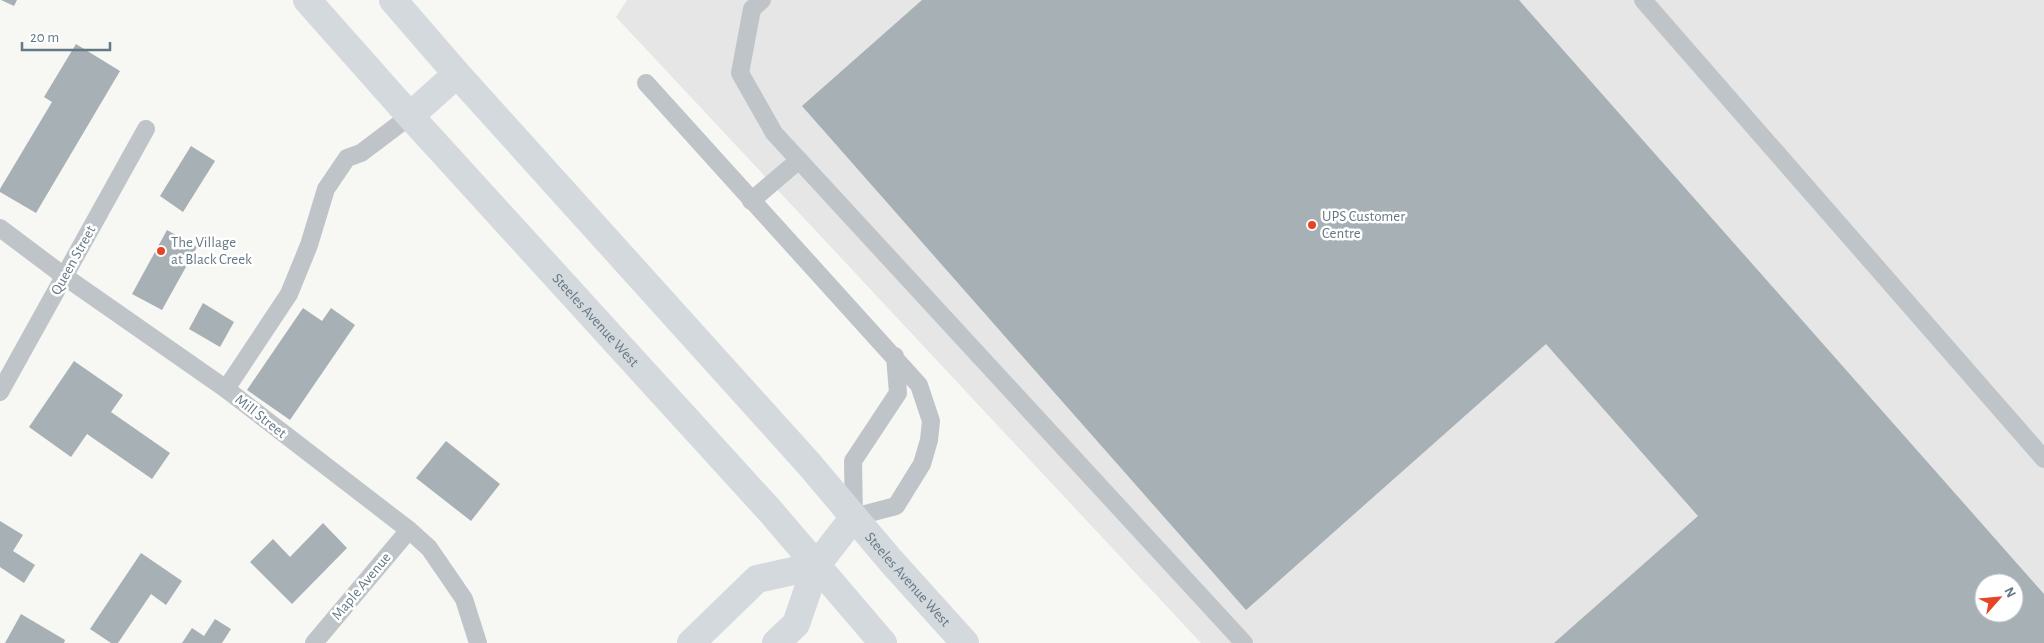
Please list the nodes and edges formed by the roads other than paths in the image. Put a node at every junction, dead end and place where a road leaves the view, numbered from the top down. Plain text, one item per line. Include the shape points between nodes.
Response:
1 (307, 0) edge
2 (393, 0) edge
3 (762, 0) edge
4 (1643, 0) edge
5 (458, 74) junction
6 (646, 83) dead end
7 (410, 116) junction
8 (146, 129) dead end
9 (799, 160) junction
10 (751, 201) junction
11 (0, 228) edge
12 (64, 276) junction
13 (895, 356) junction
14 (226, 389) junction
15 (0, 392) edge
16 (2044, 459) edge
17 (854, 517) junction
18 (409, 530) junction
19 (816, 566) junction
20 (314, 643) edge
21 (478, 643) edge
22 (691, 643) edge
23 (776, 643) edge
24 (883, 643) edge
25 (964, 643) edge
26 (1244, 643) edge

1 - 7 main road, Steeles Avenue West
2 - 5 main road, Steeles Avenue West
3 - 9 lane via 752,9 740,73 774,133
4 - 16 lane
5 - 7 main road
5 - 17 main road, Steeles Avenue West
6 - 10 lane
7 - 14 lane via 361,153 347,158 326,189 309,245 289,294
7 - 19 main road, Steeles Avenue West via 771,512
8 - 12 lane, Queen Street
9 - 10 lane
9 - 26 lane
10 - 13 lane
11 - 12 lane, Mill Street
12 - 14 lane, Mill Street
12 - 15 lane, Queen Street
13 - 17 lane via 898,393 853,461
13 - 17 lane via 919,385 931,421 929,440 922,464 896,506
14 - 18 lane, Mill Street
17 - 19 main road
17 - 25 main road, Steeles Avenue West
18 - 20 lane, Maple Avenue
18 - 21 lane, Mill Street via 429,548 464,599
19 - 22 main road via 757,579
19 - 23 main road via 796,624
19 - 24 main road, Steeles Avenue West

